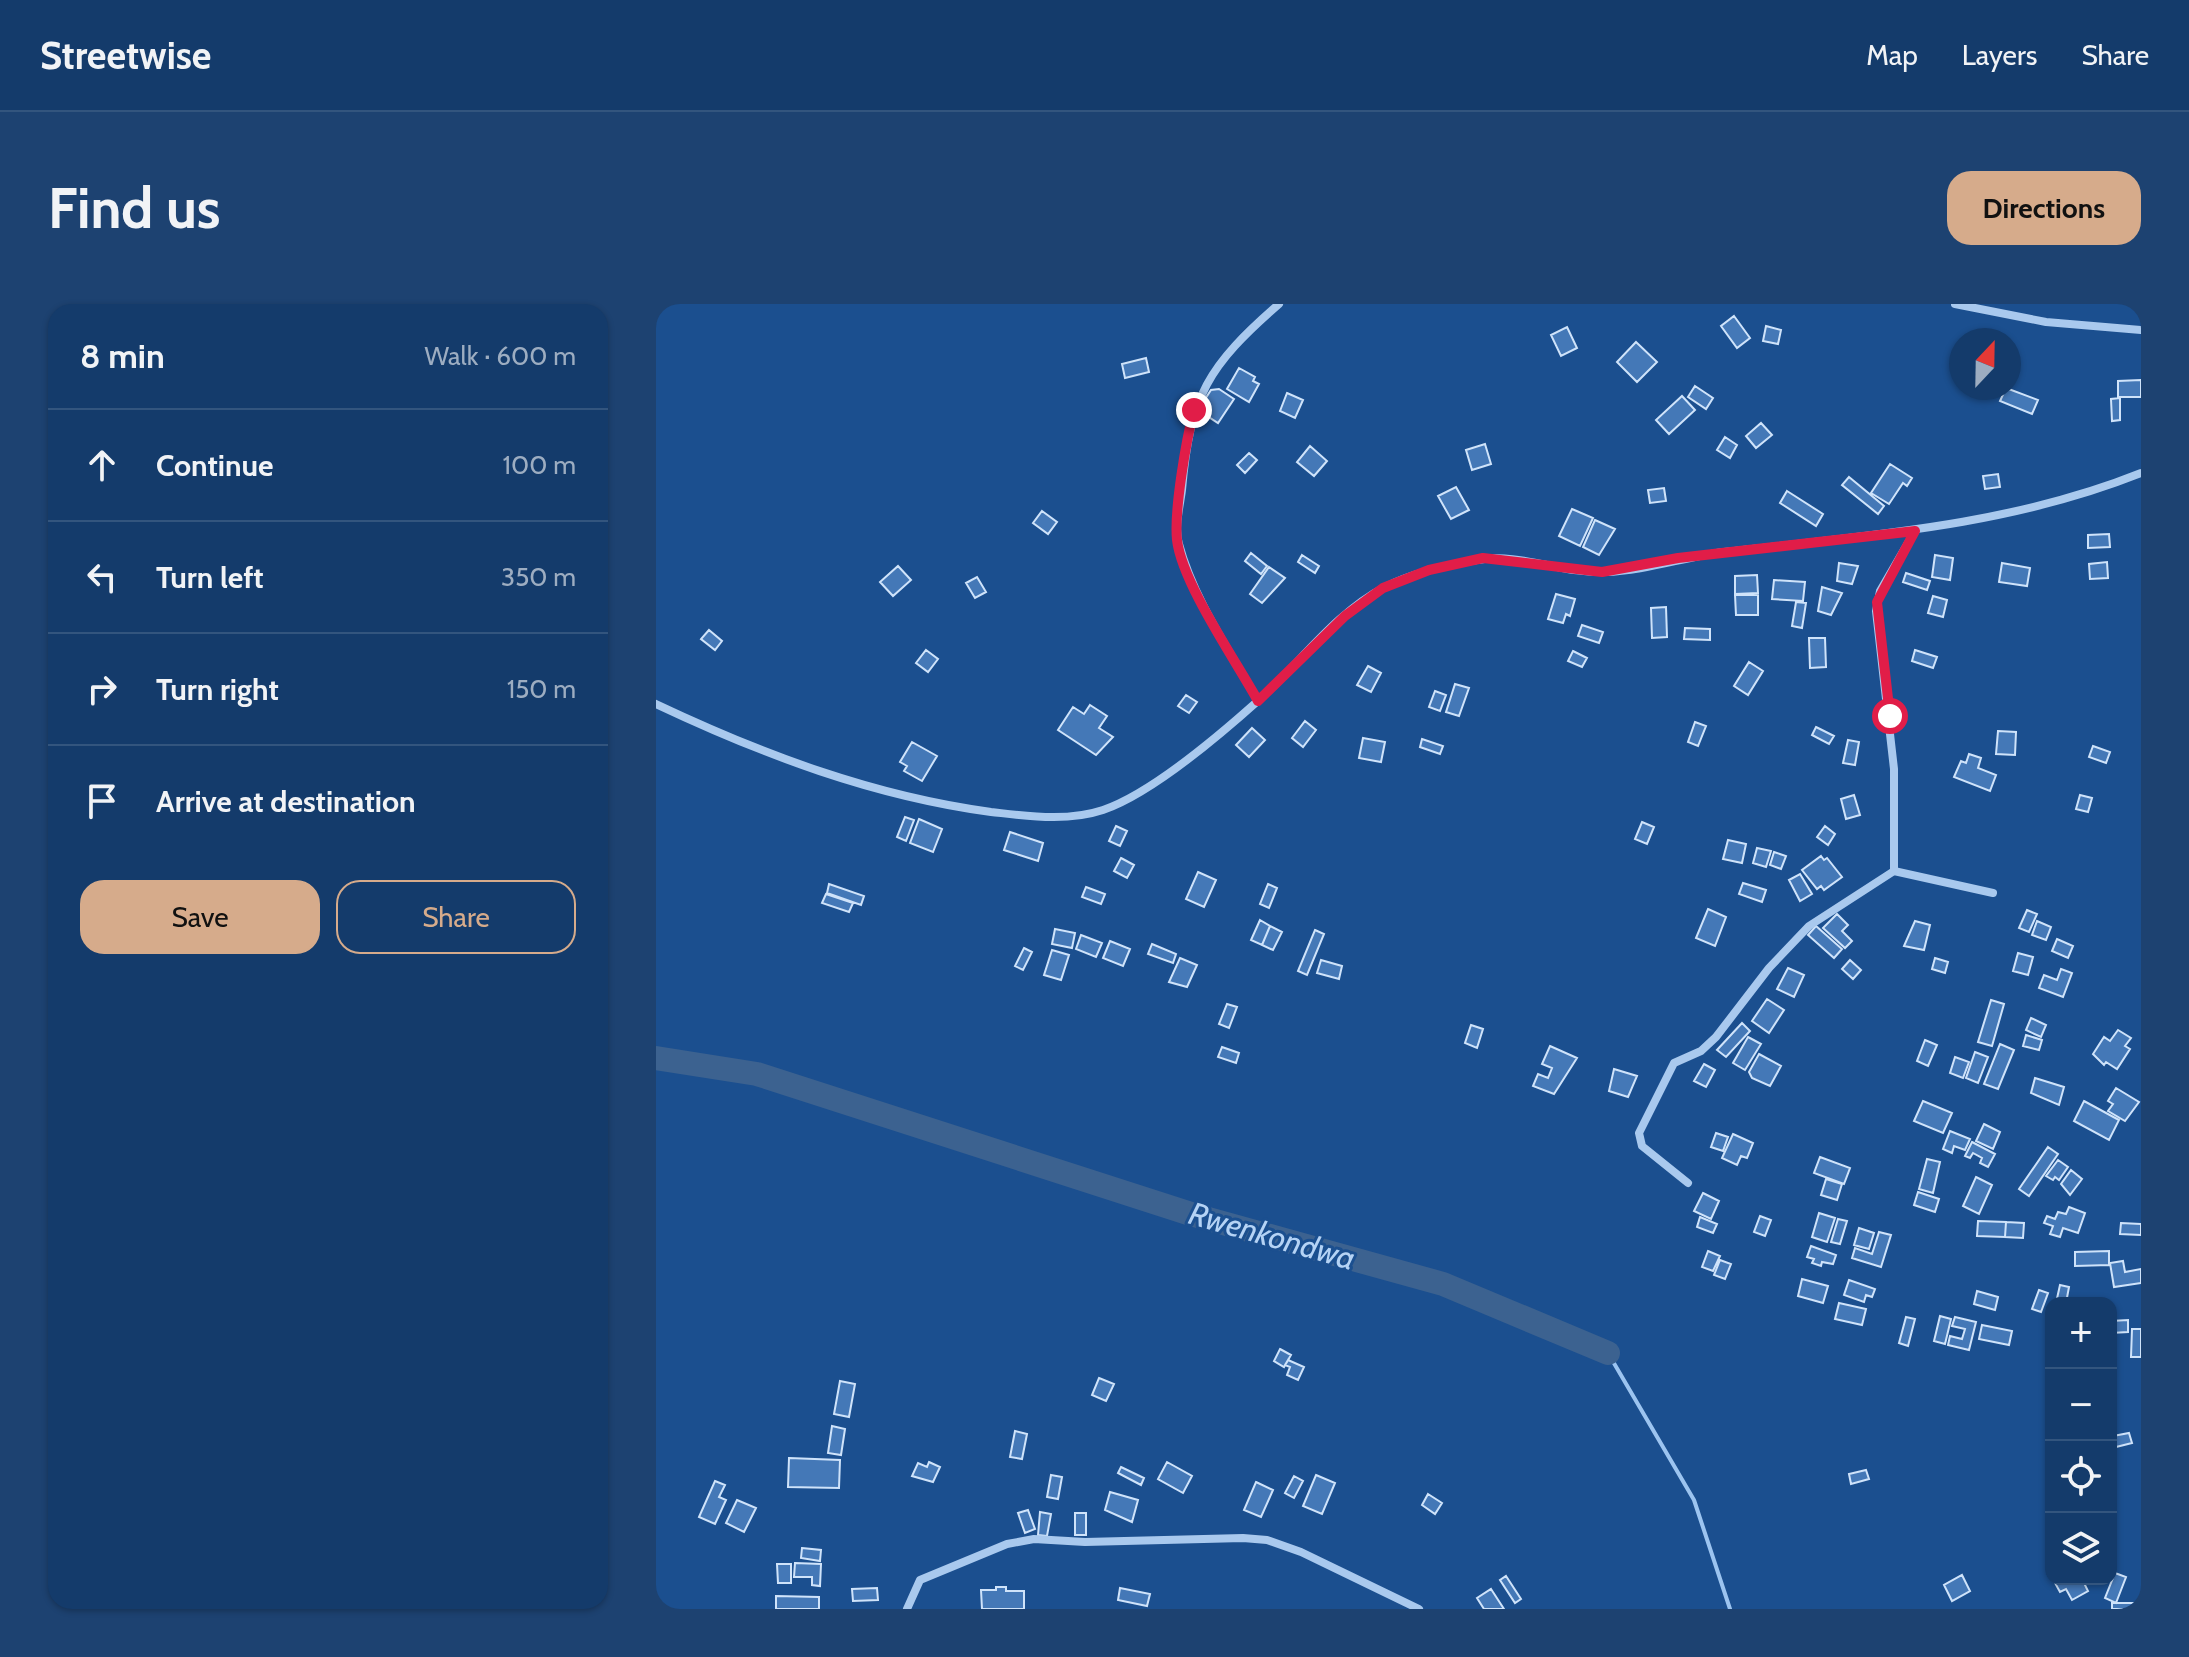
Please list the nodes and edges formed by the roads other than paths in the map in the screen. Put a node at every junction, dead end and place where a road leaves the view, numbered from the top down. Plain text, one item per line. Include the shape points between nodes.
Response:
1 (1279, 304) edge
2 (1955, 304) edge
3 (2141, 330) edge
4 (2141, 473) edge
5 (1915, 531) junction
6 (1258, 701) junction
7 (656, 704) edge
8 (1894, 871) junction
9 (1993, 893) dead end
10 (1688, 1183) dead end
11 (907, 1609) edge
12 (1419, 1609) edge

1 - 6 street via 1236,342 1204,386 1186,442 1177,540 1194,587
2 - 3 street via 2046,322
4 - 5 street via 2043,505
5 - 6 street via 1678,558 1602,572 1483,558 1429,570 1383,588 1345,616
5 - 8 street via 1880,591 1876,611 1894,769
6 - 7 street via 1121,803 1061,818 925,803 733,741
8 - 9 street
8 - 10 street via 1809,926 1716,1037 1669,1069 1638,1140
11 - 12 street via 920,1580 1007,1544 1046,1538 1267,1540

